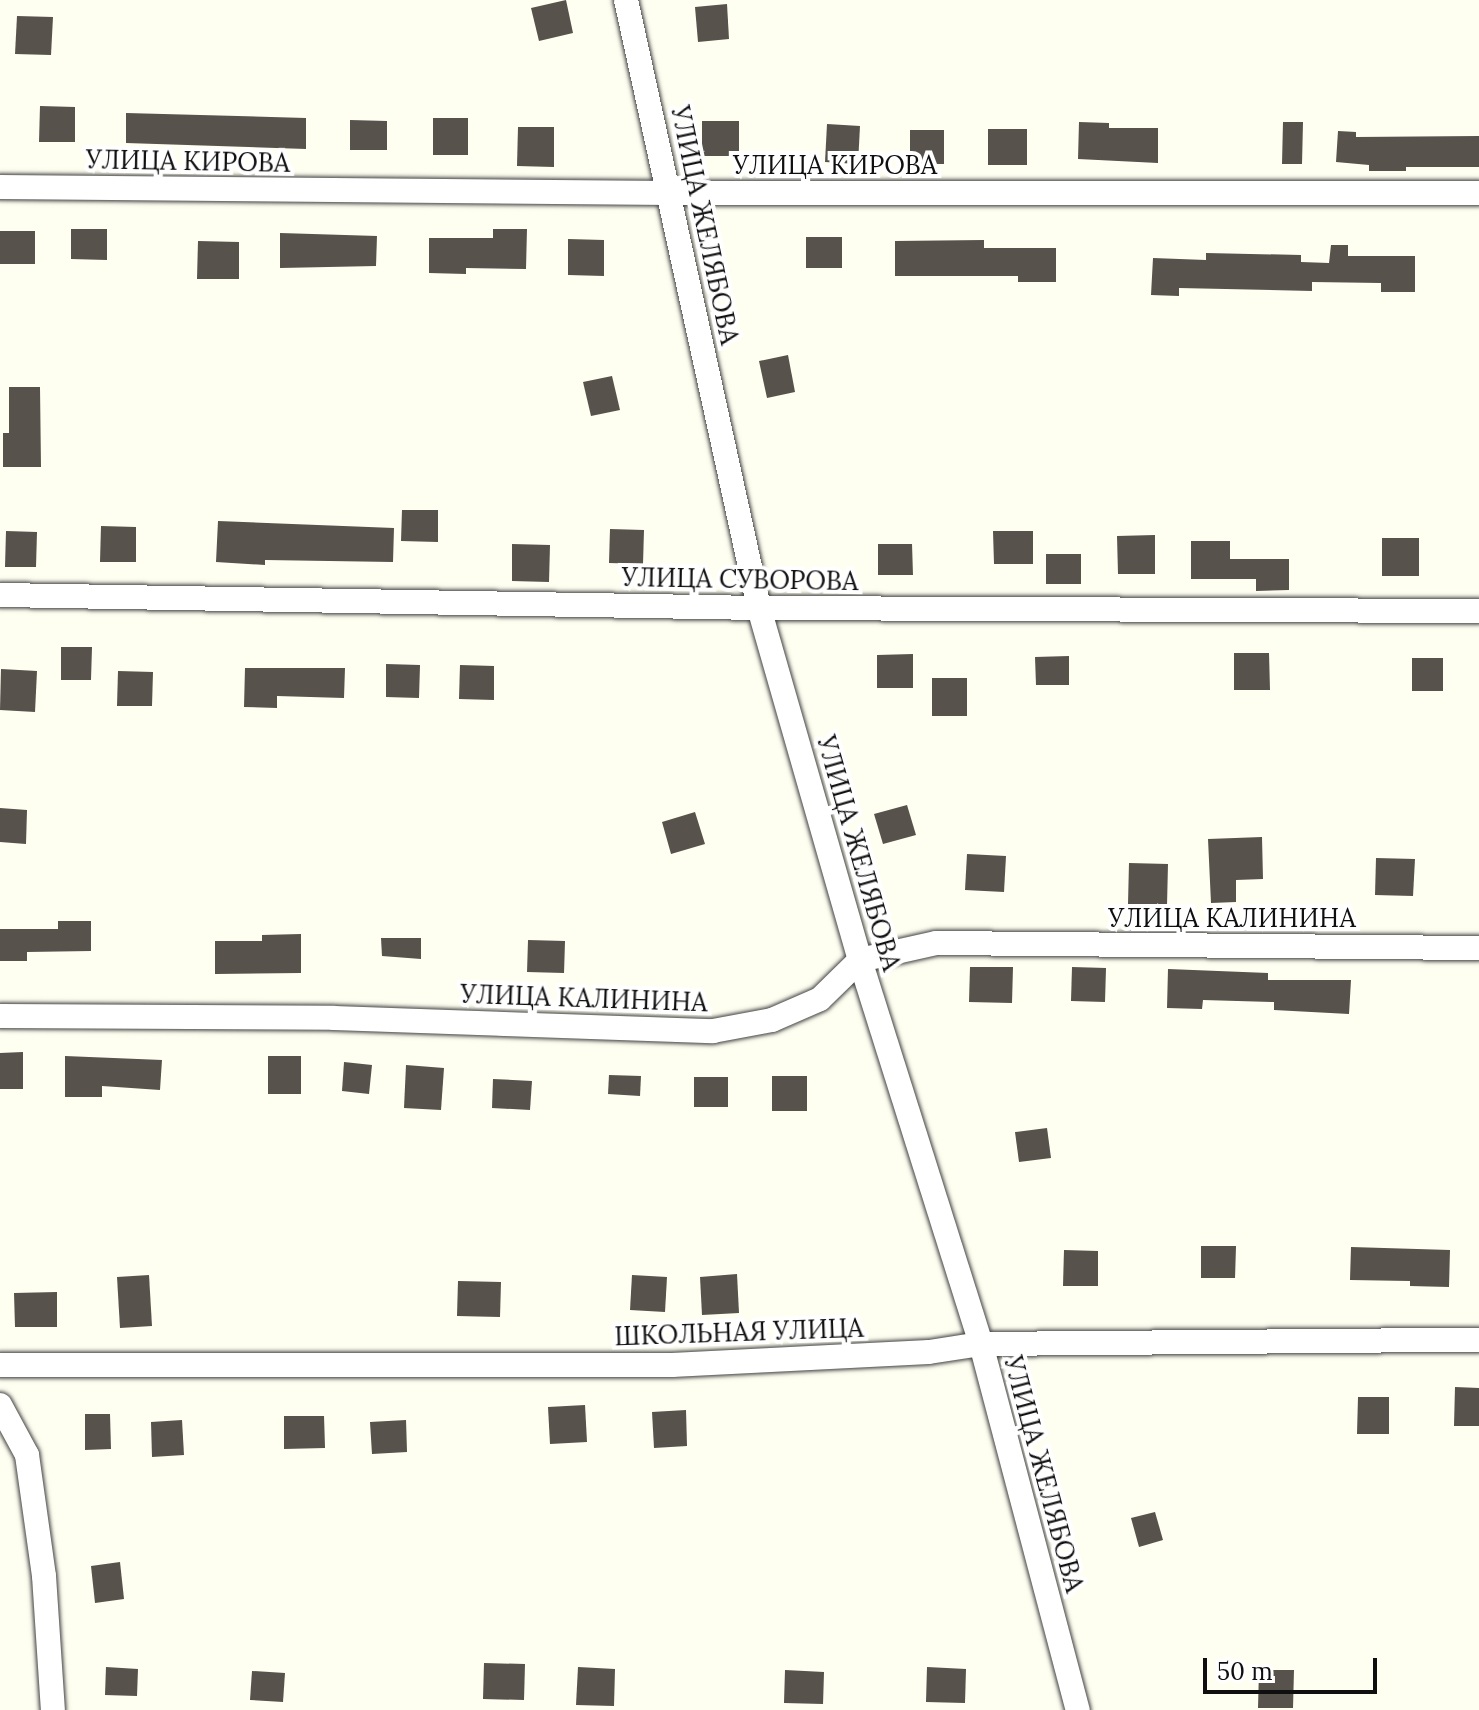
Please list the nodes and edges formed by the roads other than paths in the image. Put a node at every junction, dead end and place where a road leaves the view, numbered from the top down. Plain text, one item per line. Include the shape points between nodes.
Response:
1 (626, 0) edge
2 (0, 187) edge
3 (670, 193) junction
4 (1479, 193) edge
5 (0, 595) edge
6 (759, 608) junction
7 (1479, 611) edge
8 (1479, 948) edge
9 (860, 960) junction
10 (0, 1016) edge
11 (1479, 1340) edge
12 (981, 1344) junction
13 (0, 1365) edge
14 (0, 1405) edge
15 (53, 1710) edge
16 (1078, 1710) edge

1 - 3 street, УЛИЦА ЖЕЛЯБОВА
2 - 3 street, УЛИЦА КИРОВА
3 - 4 street, УЛИЦА КИРОВА
3 - 6 street, УЛИЦА ЖЕЛЯБОВА
5 - 6 street, УЛИЦА СУВОРОВА
6 - 7 street, УЛИЦА СУВОРОВА
6 - 9 street, УЛИЦА ЖЕЛЯБОВА
8 - 9 street, УЛИЦА КАЛИНИНА via 936,943
9 - 10 street, УЛИЦА КАЛИНИНА via 820,999 772,1020 713,1031 334,1018
9 - 12 street, УЛИЦА ЖЕЛЯБОВА
11 - 12 street, ШКОЛЬНАЯ УЛИЦА
12 - 13 street, ШКОЛЬНАЯ УЛИЦА via 929,1352 672,1365
12 - 16 street, УЛИЦА ЖЕЛЯБОВА
14 - 15 street via 27,1455 44,1576

